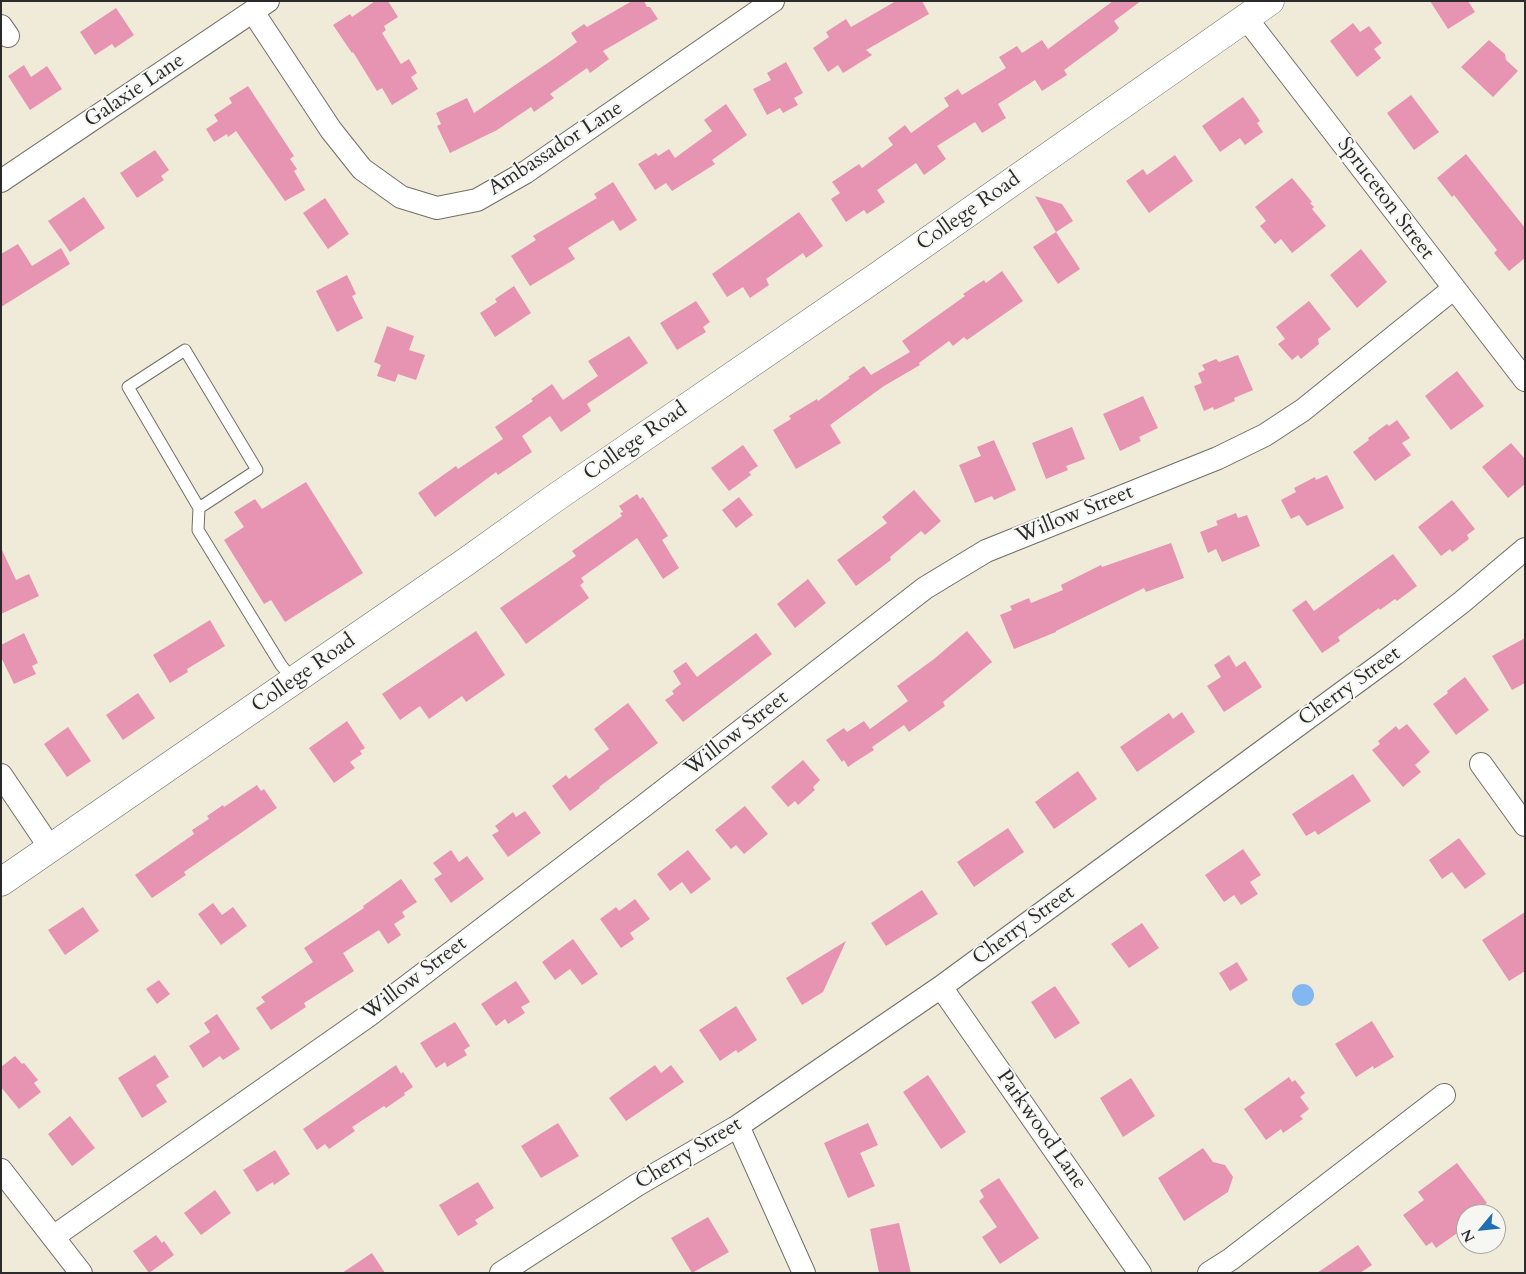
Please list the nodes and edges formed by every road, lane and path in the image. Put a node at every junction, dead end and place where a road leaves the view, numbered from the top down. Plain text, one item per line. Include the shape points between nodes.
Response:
1 (773, 1) edge
2 (1270, 1) edge
3 (260, 7) edge
4 (1246, 18) junction
5 (1, 181) edge
6 (1453, 289) junction
7 (1525, 380) edge
8 (199, 508) junction
9 (1525, 549) edge
10 (294, 681) junction
11 (1481, 764) dead end
12 (1, 775) edge
13 (1525, 825) edge
14 (51, 849) junction
15 (1, 882) edge
16 (941, 987) junction
17 (1444, 1095) dead end
18 (738, 1126) junction
19 (1, 1170) edge
20 (53, 1237) junction
21 (82, 1273) edge
22 (501, 1273) edge
23 (804, 1273) edge
24 (1140, 1273) edge
25 (1209, 1273) edge

1 - 3 street, Ambassador Lane via 526,172 477,200 437,208 401,197 362,169 331,130
2 - 4 street, College Road
3 - 5 street, Galaxie Lane
4 - 6 street, Spruceton Street
4 - 10 street, College Road
6 - 7 street, Spruceton Street
6 - 20 street, Willow Street via 1303,410 1265,435 1218,458 986,551 925,588 368,1016
8 - 8 lane via 257,470 185,350 128,387
8 - 10 lane via 198,530 281,666
9 - 16 street, Cherry Street via 1395,654
10 - 14 street, College Road
11 - 13 street
12 - 14 street
14 - 15 street, College Road
16 - 18 street, Cherry Street
16 - 24 street, Parkwood Lane
17 - 25 street
18 - 22 street, Cherry Street via 637,1185
18 - 23 street
19 - 20 street
20 - 21 street

